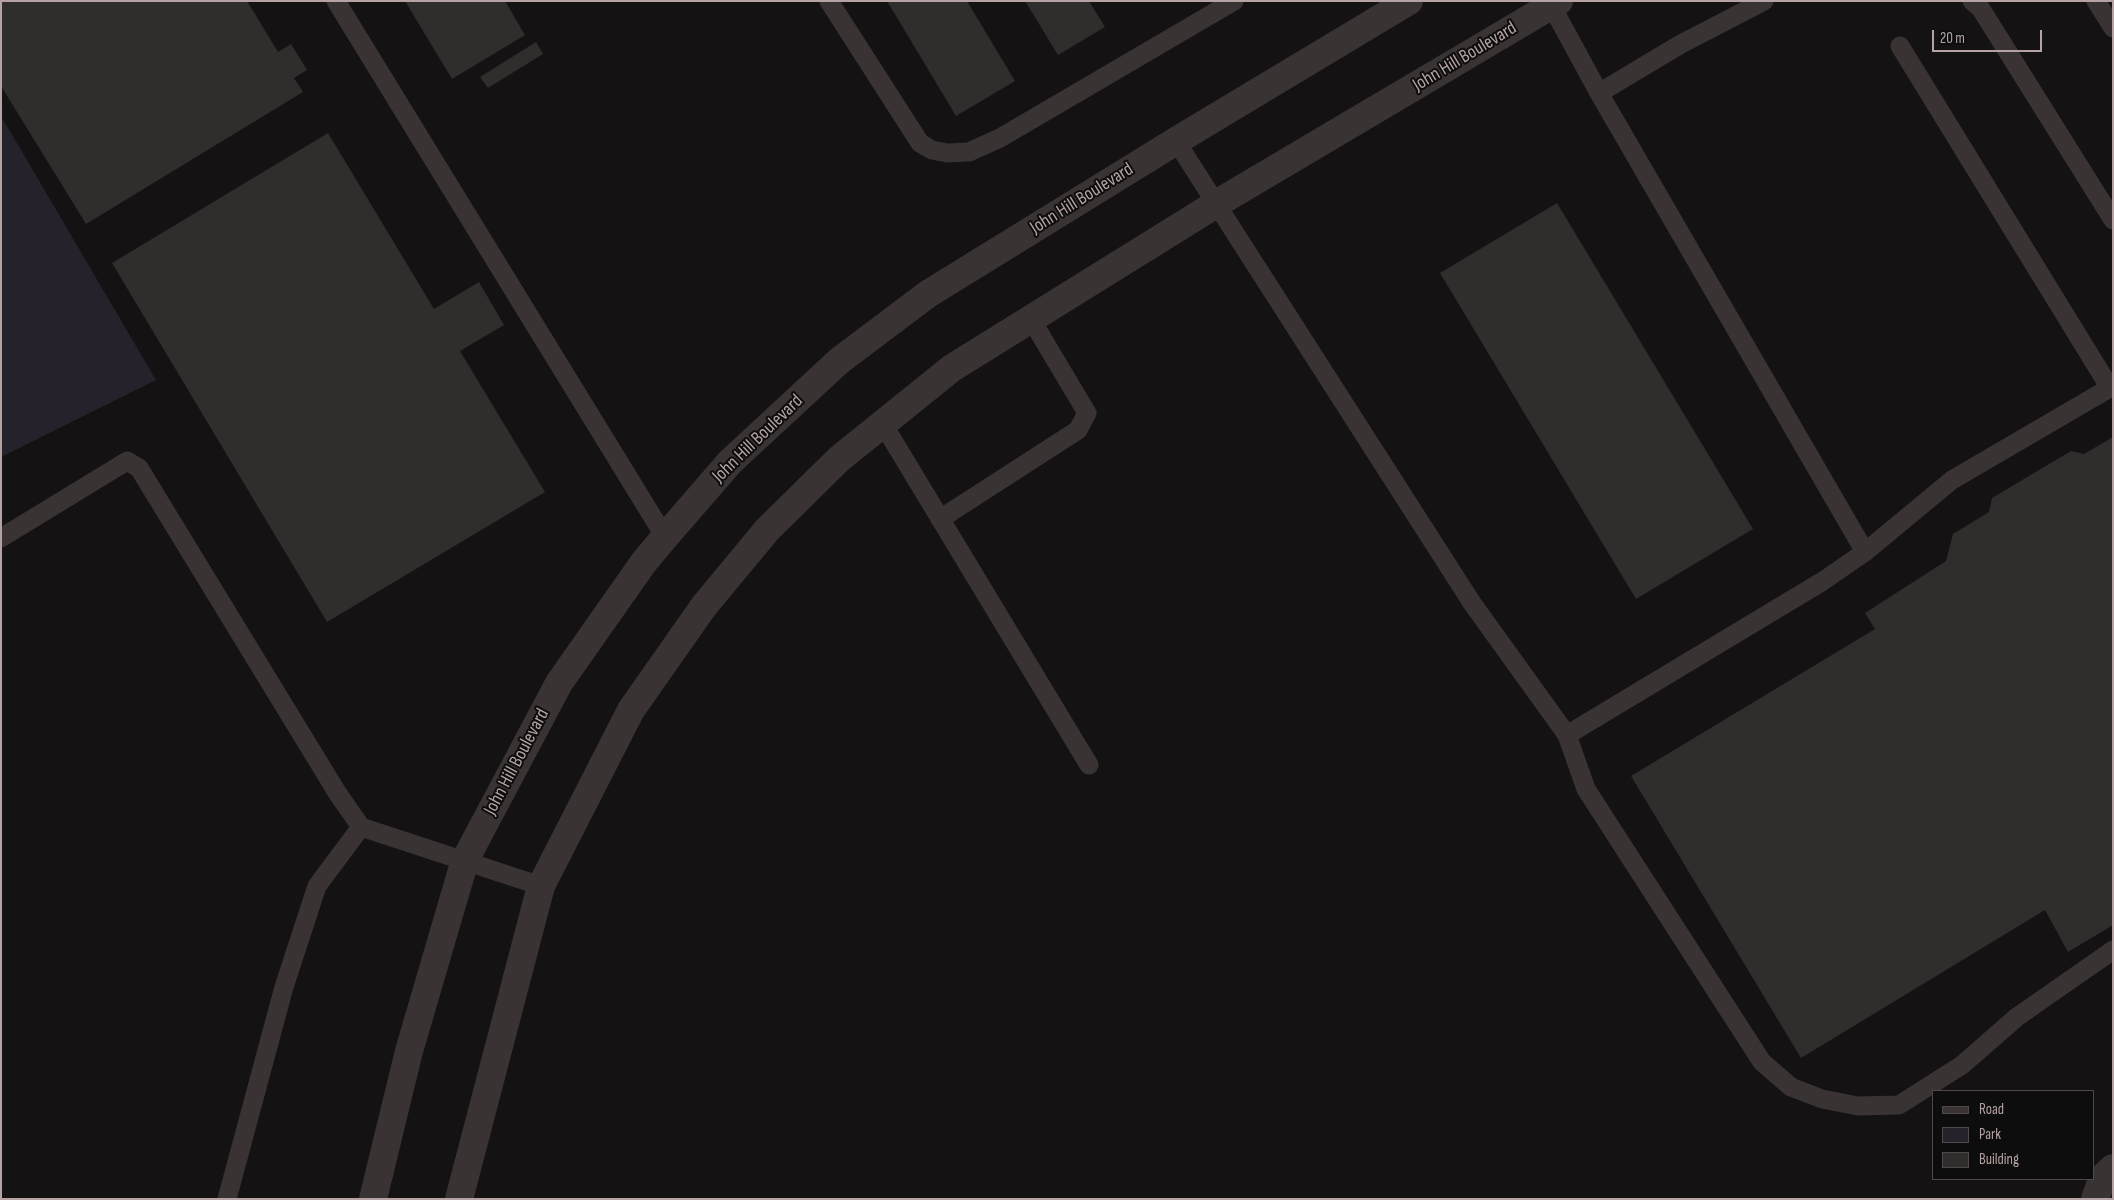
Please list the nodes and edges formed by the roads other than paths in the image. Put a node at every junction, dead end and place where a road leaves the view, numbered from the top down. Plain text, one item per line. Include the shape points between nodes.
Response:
1 (336, 1) edge
2 (829, 1) edge
3 (1234, 1) edge
4 (1410, 1) edge
5 (1764, 1) edge
6 (1972, 1) edge
7 (2096, 1) edge
8 (1553, 3) edge
9 (2113, 28) edge
10 (1900, 46) dead end
11 (1599, 93) junction
12 (1176, 141) junction
13 (1216, 204) junction
14 (2113, 220) edge
15 (1031, 319) junction
16 (2111, 387) edge
17 (883, 424) junction
18 (940, 519) junction
19 (665, 537) junction
20 (1, 538) edge
21 (1865, 552) junction
22 (1567, 735) junction
23 (1089, 765) dead end
24 (361, 827) junction
25 (465, 860) junction
26 (541, 886) junction
27 (2113, 950) edge
28 (2113, 1168) edge
29 (226, 1199) edge
30 (373, 1199) edge
31 (459, 1199) edge
32 (2095, 1199) edge

1 - 19 lane
2 - 3 lane via 920,143 947,153 969,152 1000,138
4 - 12 street, John Hill Boulevard
5 - 11 lane via 1681,44
6 - 14 lane via 1981,9
7 - 9 lane
8 - 11 lane
8 - 13 street, John Hill Boulevard
10 - 16 lane
11 - 21 lane
12 - 13 lane
12 - 19 street, John Hill Boulevard via 928,294 839,361 730,462
13 - 15 street, John Hill Boulevard
13 - 22 lane via 1472,602
15 - 17 street, John Hill Boulevard via 952,368
15 - 18 lane via 1087,413 1078,430
16 - 21 lane via 1952,480
17 - 18 lane
17 - 26 street, John Hill Boulevard via 839,460 768,530 704,606 630,710
18 - 23 lane
19 - 25 street, John Hill Boulevard via 559,682
20 - 24 lane via 127,461 140,468
21 - 22 lane via 1823,581
22 - 27 lane via 1586,789 1762,1062 1792,1086 1807,1093 1858,1106 1899,1105 1962,1065 2017,1017
24 - 25 lane
24 - 29 lane via 317,886 284,987
25 - 26 lane
25 - 30 street, John Hill Boulevard via 409,1051
26 - 31 street, John Hill Boulevard
28 - 32 street via 2103,1177

